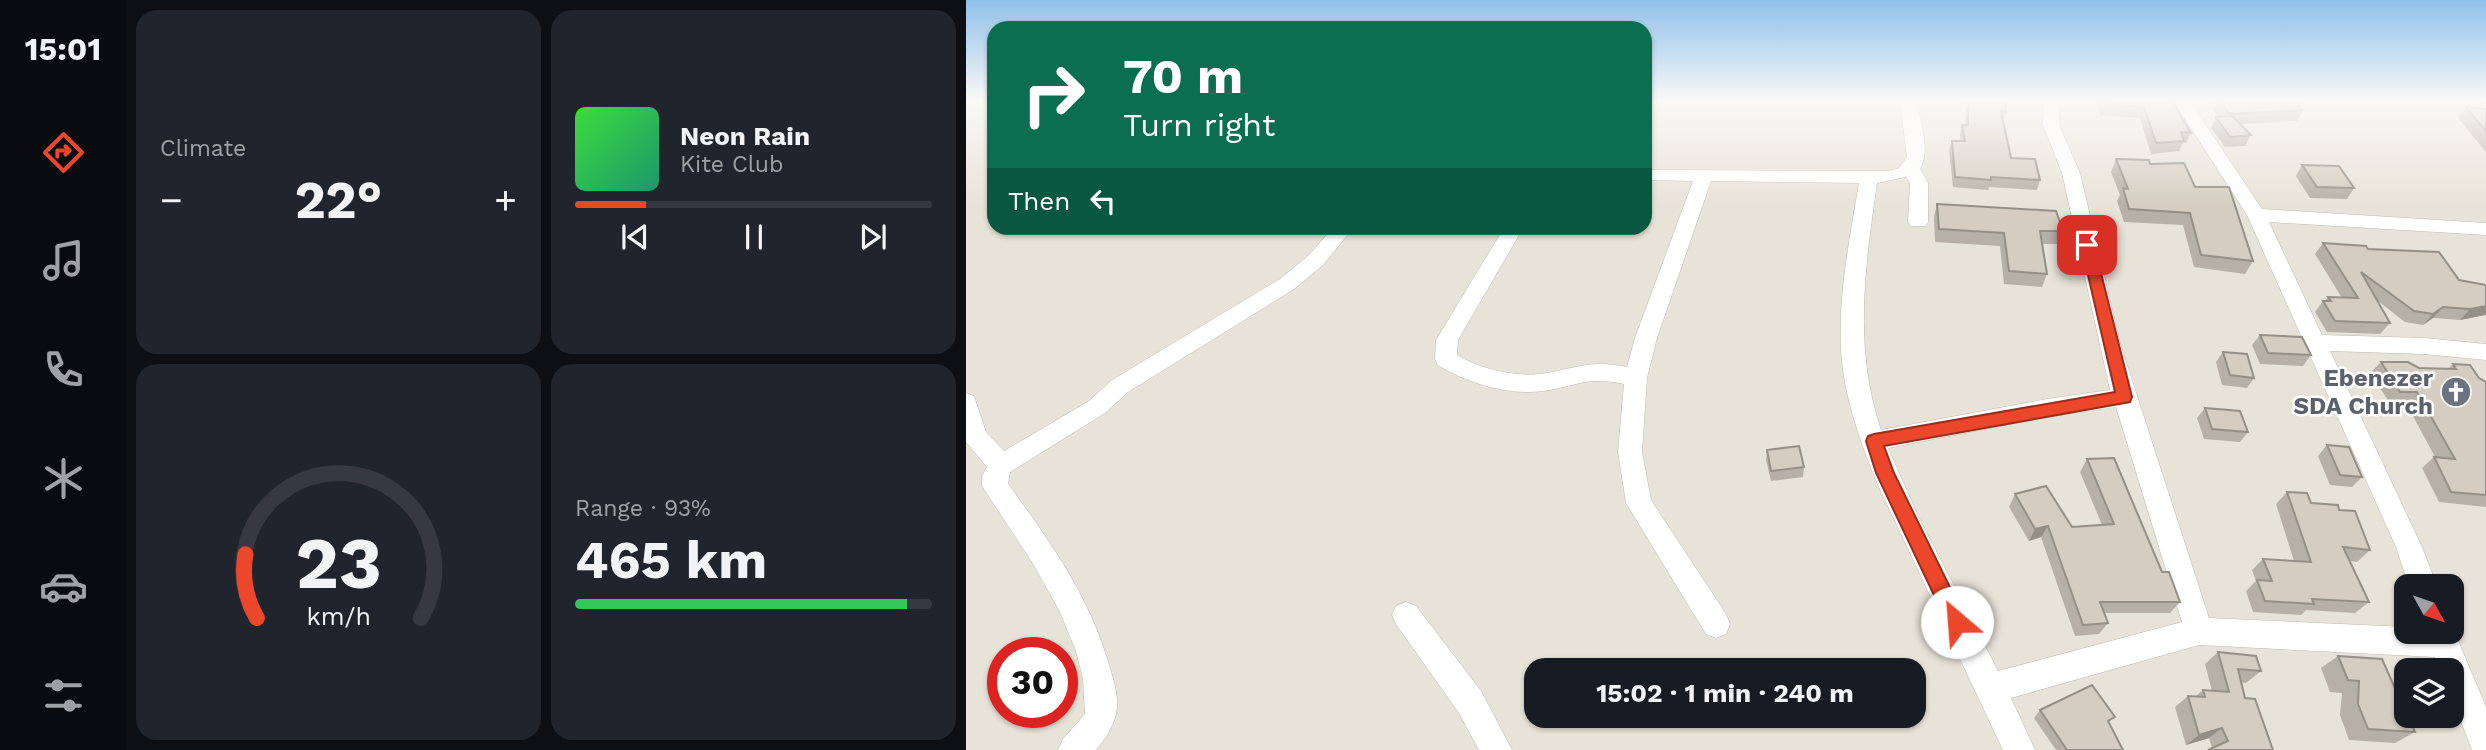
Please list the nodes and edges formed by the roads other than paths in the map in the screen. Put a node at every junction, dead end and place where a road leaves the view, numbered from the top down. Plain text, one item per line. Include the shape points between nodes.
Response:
1 (1913, 135) edge
2 (2055, 135) edge
3 (2204, 135) edge
4 (1912, 169) junction
5 (1652, 175) edge
6 (1704, 176) junction
7 (1868, 178) junction
8 (2256, 215) junction
9 (1918, 222) dead end
10 (2486, 229) edge
11 (1337, 235) edge
12 (1510, 235) edge
13 (2316, 343) junction
14 (2486, 352) edge
15 (1636, 378) junction
16 (2124, 397) junction
17 (966, 402) edge
18 (1874, 441) junction
19 (1001, 465) junction
20 (2419, 574) edge
21 (1406, 615) dead end
22 (1716, 624) dead end
23 (2199, 631) junction
24 (2394, 637) edge
25 (2444, 644) edge
26 (1993, 688) junction
27 (2486, 745) edge
28 (1074, 750) edge
29 (1496, 750) edge
30 (2019, 750) edge

1 - 4 street via 1917,158
2 - 16 street via 2071,173
3 - 8 street
4 - 7 street
4 - 9 street via 1919,183
5 - 6 street
6 - 7 street
6 - 15 street
7 - 18 street via 1852,293 1852,352
8 - 10 street
8 - 13 street
11 - 19 street via 1287,284
12 - 15 street via 1447,340 1446,359 1504,379 1533,383 1586,372
13 - 14 street
13 - 20 street
15 - 22 street via 1630,452 1639,503
16 - 18 street
16 - 23 street
17 - 19 street via 975,436
18 - 26 street via 1945,600
19 - 28 street via 995,486 1073,604 1095,667 1101,714
21 - 29 street via 1470,702
23 - 24 street
23 - 26 street
25 - 27 street
26 - 30 street

